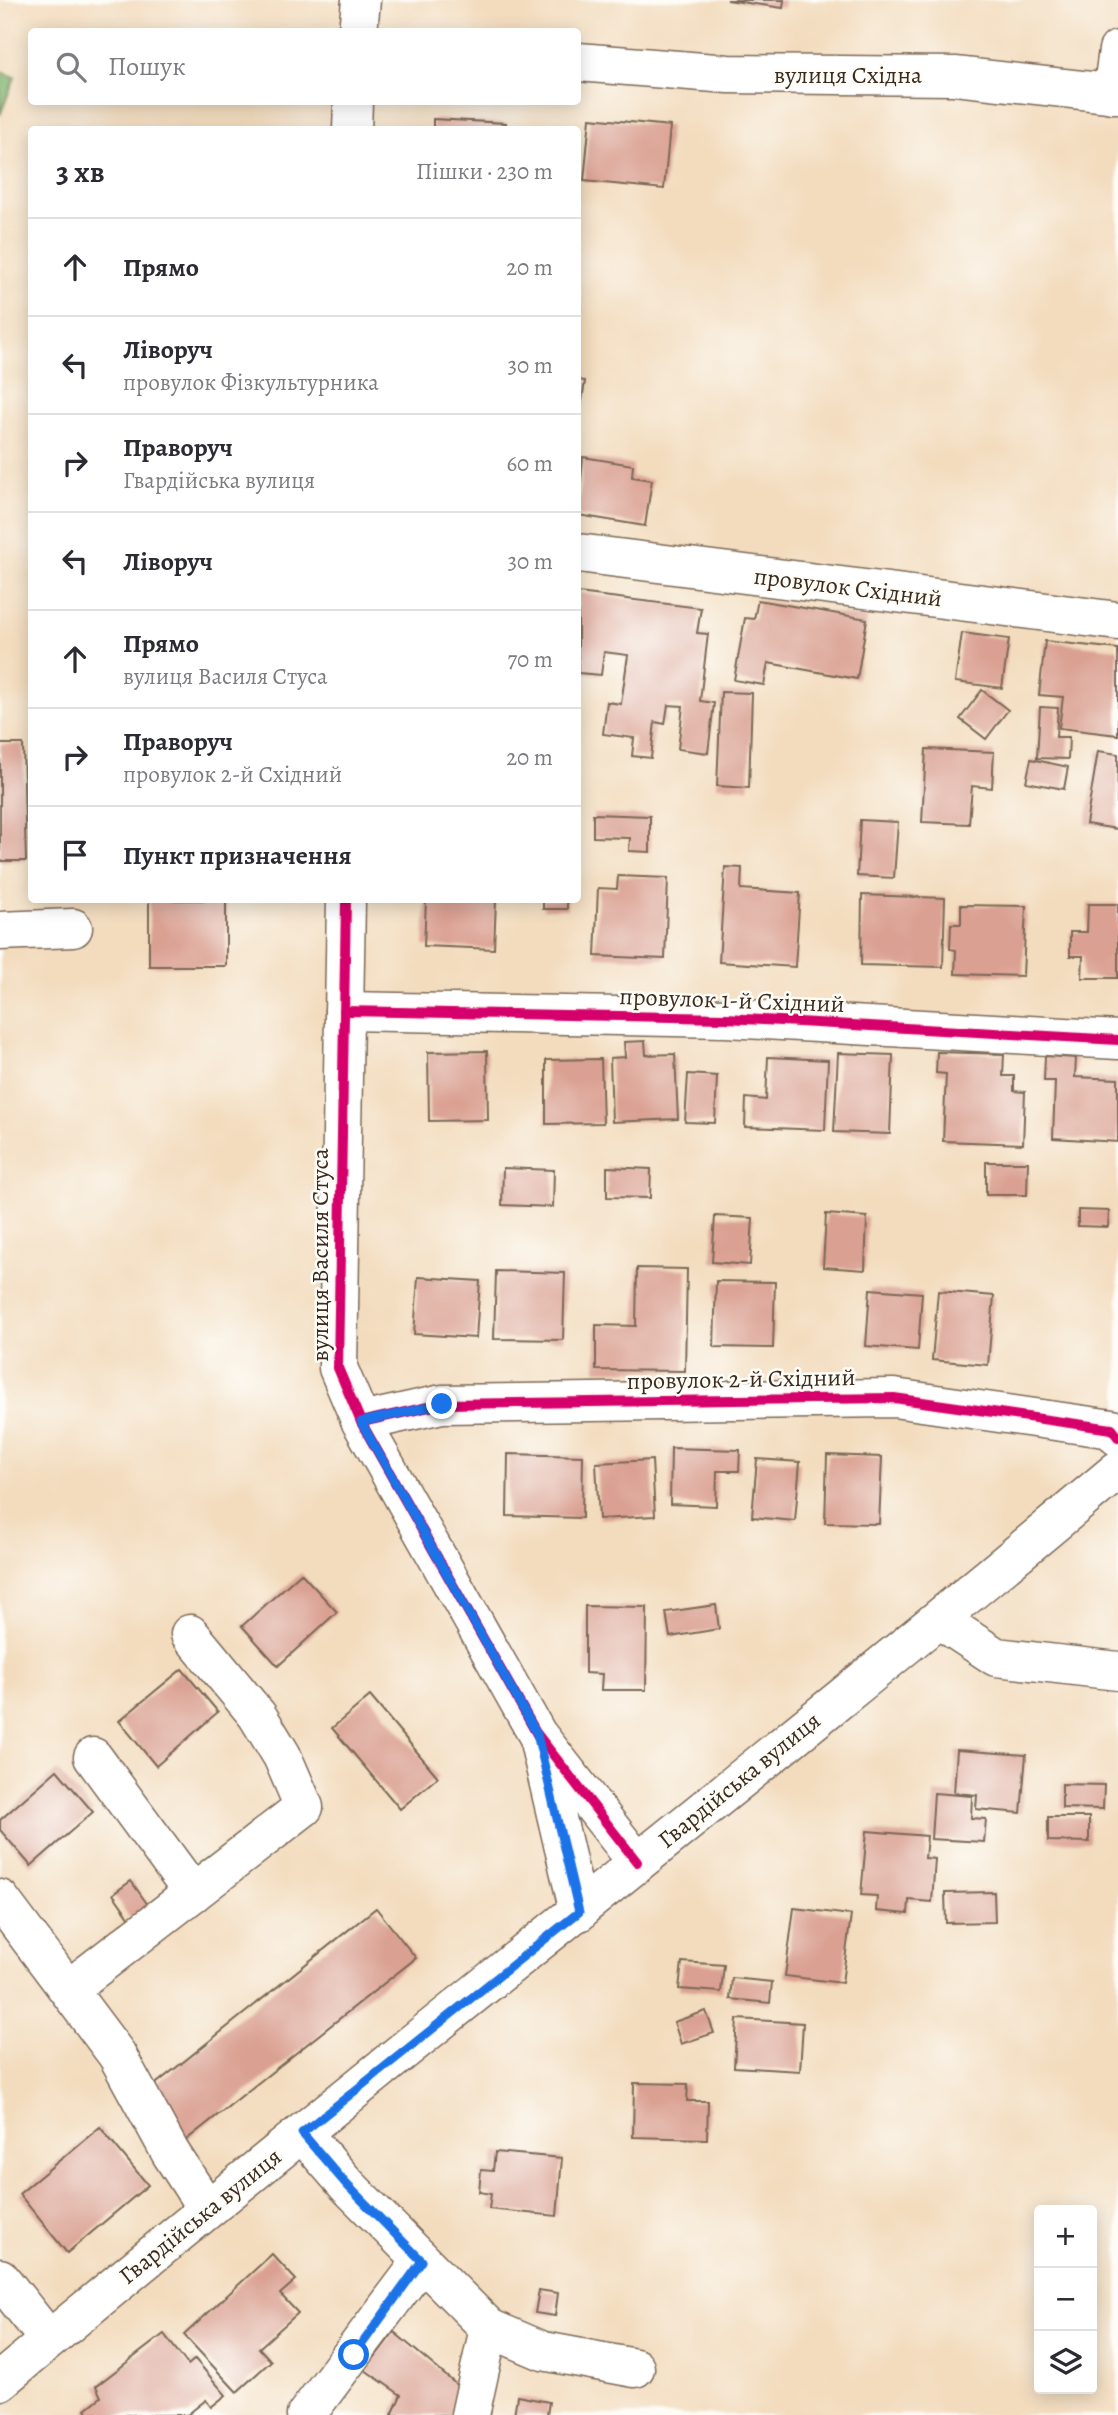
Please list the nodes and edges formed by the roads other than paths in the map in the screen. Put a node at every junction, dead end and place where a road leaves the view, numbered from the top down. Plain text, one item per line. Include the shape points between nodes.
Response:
1 (361, 0) edge
2 (358, 28) edge
3 (1118, 50) edge
4 (581, 62) edge
5 (1115, 94) edge
6 (354, 105) edge
7 (352, 126) edge
8 (581, 553) edge
9 (1118, 621) edge
10 (346, 903) edge
11 (73, 928) dead end
12 (0, 931) edge
13 (344, 1011) junction
14 (1118, 1040) edge
15 (361, 1422) junction
16 (1118, 1437) edge
17 (1118, 1470) edge
18 (940, 1620) junction
19 (190, 1634) dead end
20 (1118, 1671) edge
21 (537, 1734) junction
22 (93, 1757) dead end
23 (637, 1862) junction
24 (193, 1893) junction
25 (0, 1899) edge
26 (579, 1912) junction
27 (70, 1988) junction
28 (302, 2133) junction
29 (207, 2209) junction
30 (422, 2261) junction
31 (0, 2278) edge
32 (489, 2328) junction
33 (49, 2340) junction
34 (635, 2368) dead end
35 (0, 2381) edge
36 (306, 2415) edge
37 (470, 2415) edge

1 - 2 street
3 - 5 street
4 - 5 street, вулиця Східна via 728,74 955,76
6 - 7 street
8 - 9 street, провулок Східний
10 - 13 street, вулиця Василя Стуса
11 - 12 street
13 - 14 street, провулок 1-й Східний via 726,1018
13 - 15 street, вулиця Василя Стуса via 338,1368
15 - 16 street, провулок 2-й Східний via 442,1404 894,1398 1112,1429
15 - 21 street, вулиця Василя Стуса
17 - 18 street, Гвардійська вулиця
18 - 20 street via 996,1657
18 - 23 street, Гвардійська вулиця
19 - 24 street via 257,1715 282,1756 303,1807
21 - 23 street, вулиця Василя Стуса
21 - 26 street
22 - 24 street
23 - 26 street, Гвардійська вулиця
24 - 27 street
25 - 27 street
26 - 28 street, Гвардійська вулиця
27 - 29 street via 117,2055
28 - 29 street, Гвардійська вулиця
28 - 30 street
29 - 33 street, Гвардійська вулиця
30 - 32 street
30 - 36 street
31 - 33 street
32 - 34 street via 543,2351
32 - 37 street
33 - 35 street, Гвардійська вулиця

